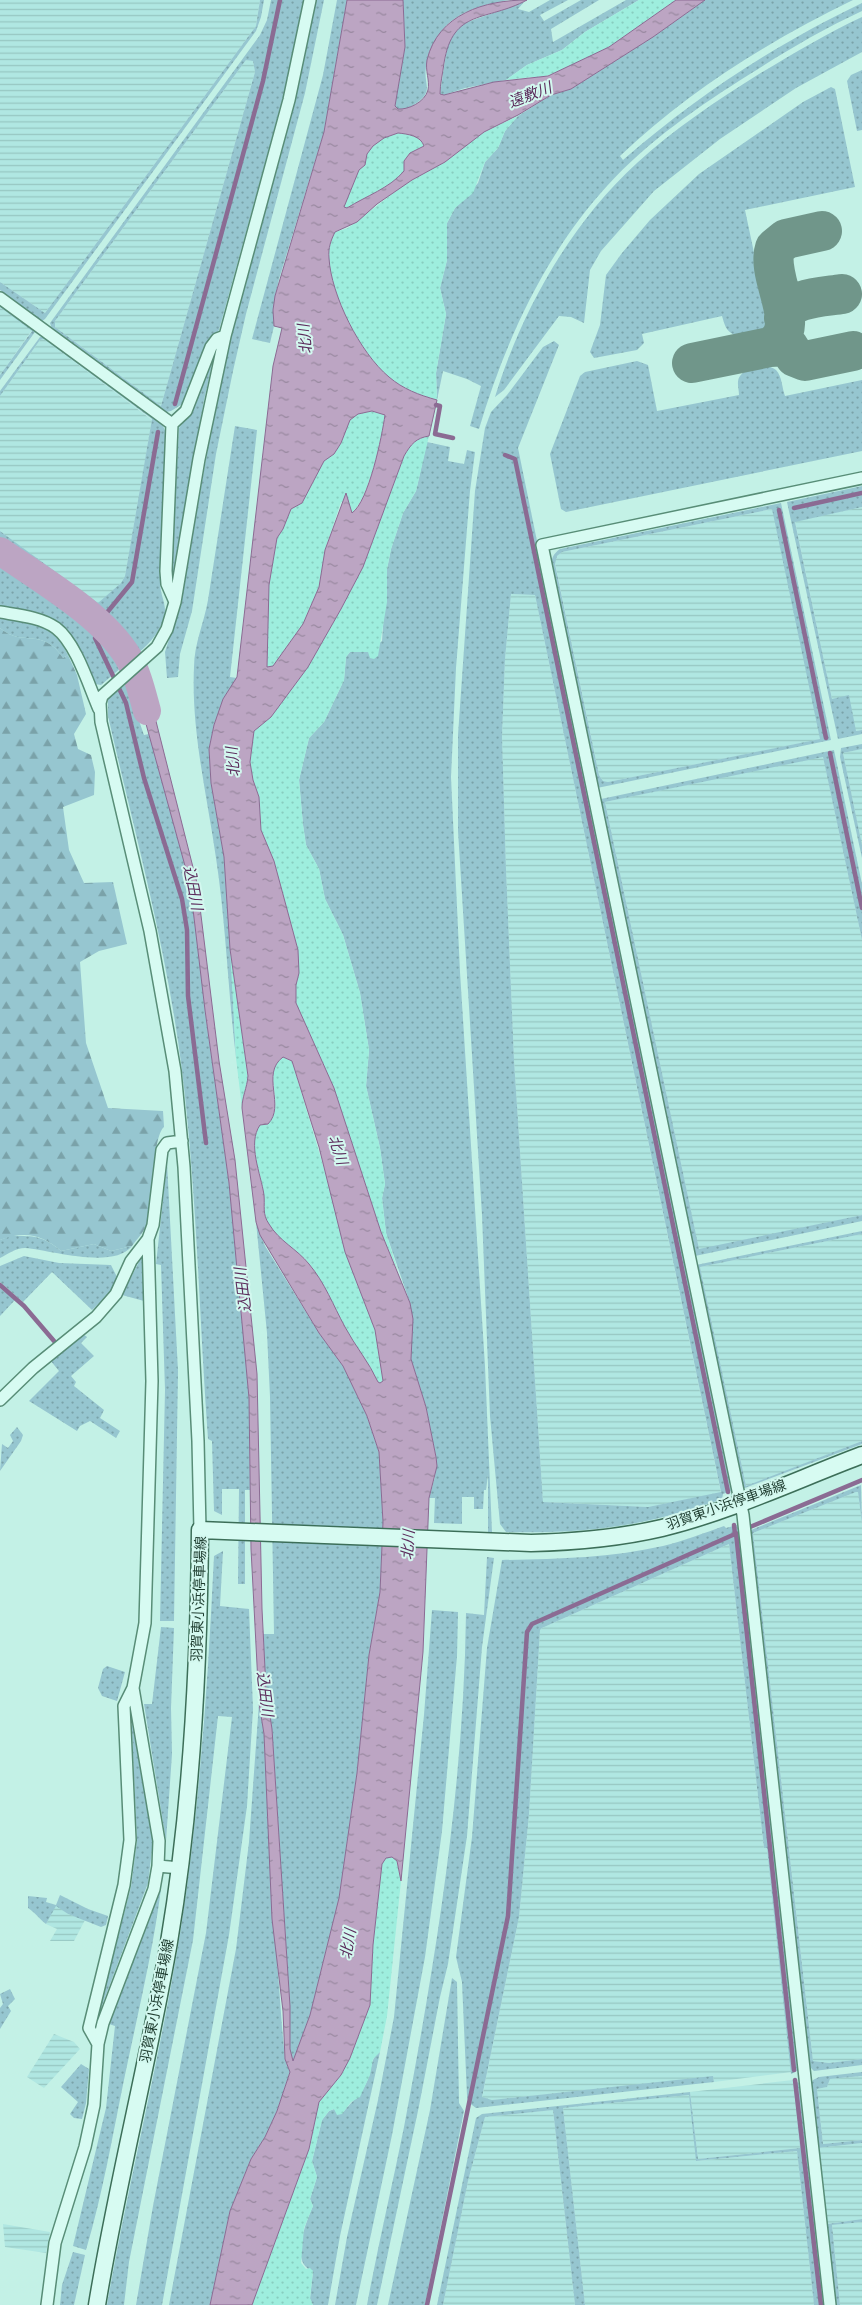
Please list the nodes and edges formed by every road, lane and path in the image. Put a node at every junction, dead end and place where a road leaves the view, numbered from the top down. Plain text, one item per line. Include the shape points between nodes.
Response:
1 (310, 0) edge
2 (0, 298) edge
3 (225, 336) junction
4 (172, 424) junction
5 (862, 478) edge
6 (175, 602) junction
7 (0, 612) edge
8 (100, 711) junction
9 (182, 1141) junction
10 (148, 1239) junction
11 (0, 1400) edge
12 (862, 1455) edge
13 (740, 1502) junction
14 (200, 1530) junction
15 (134, 1688) junction
16 (158, 1866) junction
17 (180, 1868) junction
18 (98, 2044) junction
19 (47, 2305) edge
20 (97, 2305) edge
21 (830, 2305) edge

1 - 3 street via 289,100
2 - 4 street
3 - 4 street via 217,339 211,347 186,411
3 - 6 street via 199,459
4 - 6 street via 166,571 167,584
5 - 13 street via 542,545
6 - 8 street via 163,639 106,690
7 - 8 street via 48,623 62,634 74,652
8 - 9 street via 161,983
9 - 10 street via 167,1143 162,1150 153,1225
9 - 14 street
10 - 11 street via 131,1261 116,1294 96,1317 33,1368
10 - 15 street via 152,1381 147,1568 145,1622
12 - 13 main road, 羽賀東小浜停車場線
13 - 14 main road, 羽賀東小浜停車場線 via 687,1521 612,1538 561,1542
13 - 21 street
14 - 17 main road, 羽賀東小浜停車場線 via 197,1668
15 - 16 street via 159,1841
15 - 18 street via 124,1706 130,1840 124,1885 89,2028
16 - 17 street
16 - 18 street via 154,1889
17 - 20 main road, 羽賀東小浜停車場線
18 - 19 street via 94,2105 85,2147 55,2243

